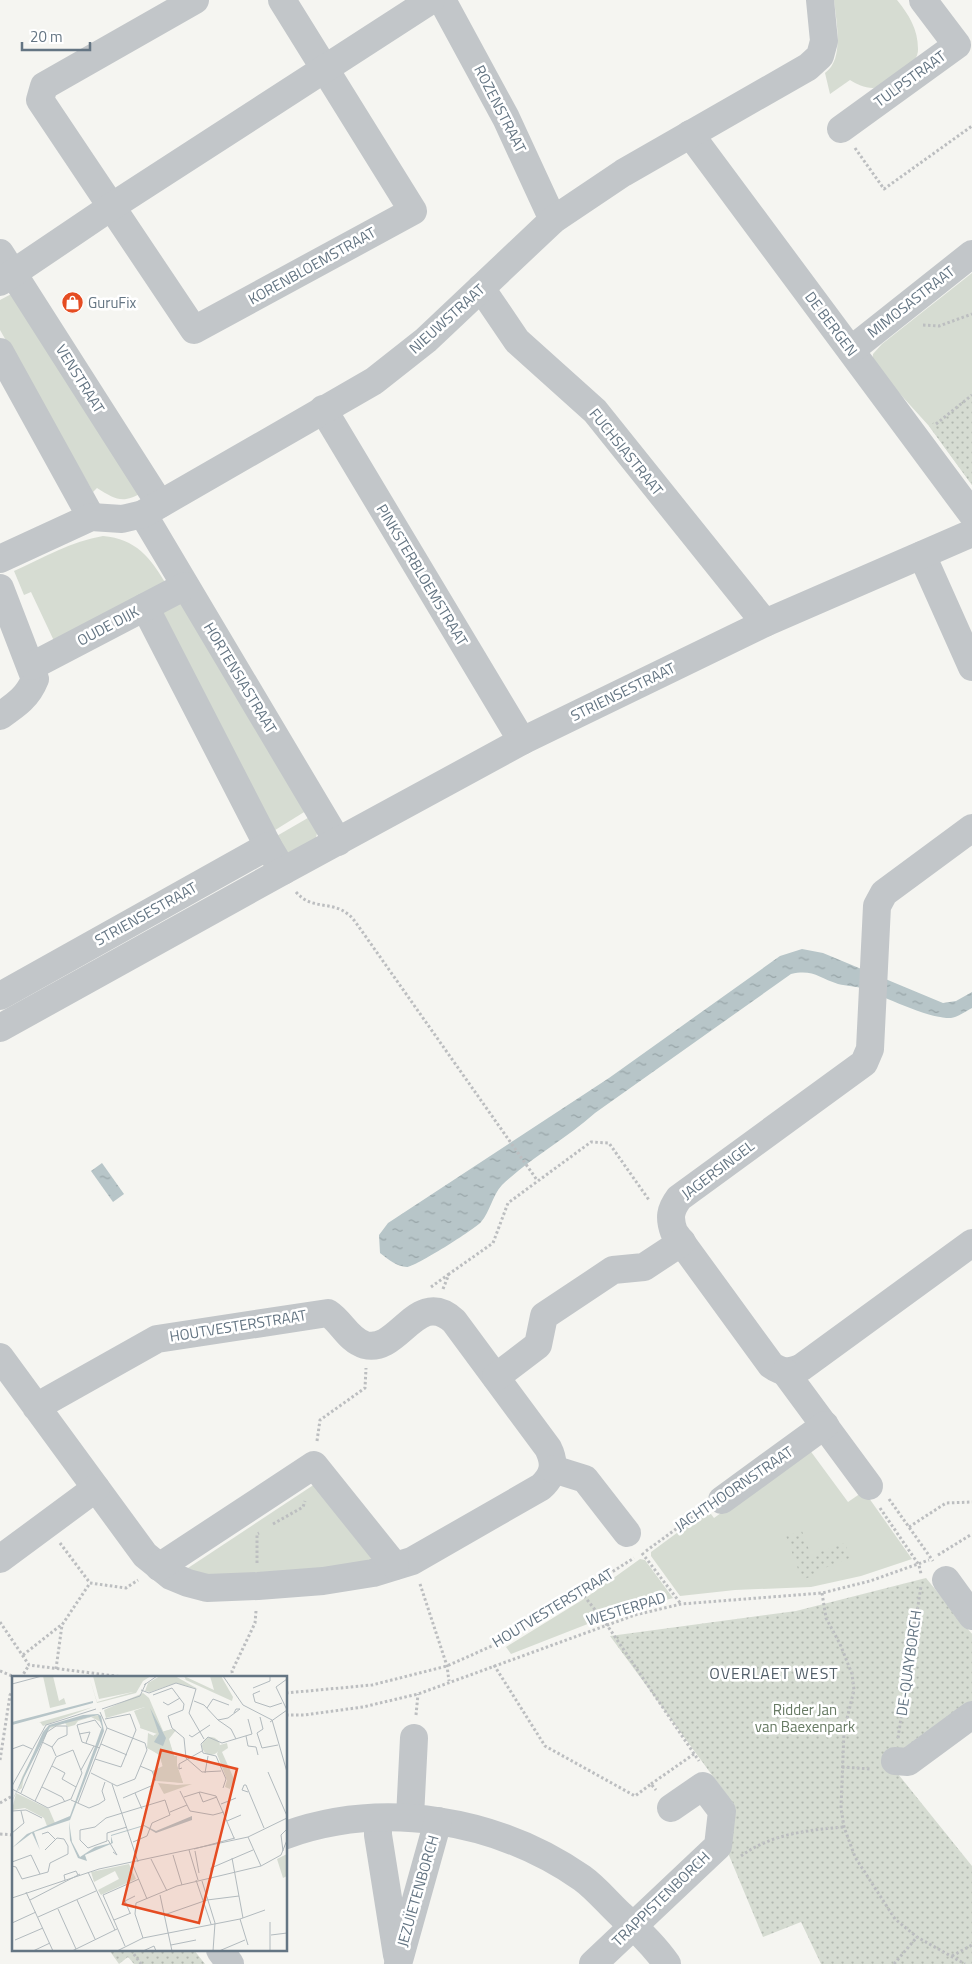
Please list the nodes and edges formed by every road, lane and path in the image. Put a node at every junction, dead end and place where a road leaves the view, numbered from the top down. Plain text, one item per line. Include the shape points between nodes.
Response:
1 (194, 0) edge
2 (282, 0) edge
3 (431, 0) edge
4 (442, 0) edge
5 (820, 0) edge
6 (923, 0) edge
7 (324, 69) junction
8 (972, 126) edge
9 (842, 129) joint
10 (690, 134) junction
11 (111, 207) junction
12 (553, 220) junction
13 (972, 254) edge
14 (4, 269) edge
15 (481, 288) junction
16 (902, 310) junction
17 (972, 314) edge
18 (851, 350) junction
19 (0, 352) edge
20 (972, 395) edge
21 (323, 409) junction
22 (917, 439) junction
23 (151, 509) junction
24 (972, 514) edge
25 (91, 517) junction
26 (972, 533) edge
27 (922, 555) junction
28 (0, 559) edge
29 (185, 586) junction
30 (0, 588) edge
31 (145, 607) junction
32 (765, 623) junction
33 (32, 666) junction
34 (972, 667) edge
35 (0, 716) edge
36 (522, 741) junction
37 (972, 828) edge
38 (338, 842) junction
39 (268, 846) junction
40 (283, 871) junction
41 (0, 996) edge
42 (0, 1028) edge
43 (537, 1180) junction
44 (676, 1232) junction
45 (972, 1243) edge
46 (434, 1311) junction
47 (0, 1357) edge
48 (785, 1372) junction
49 (496, 1377) junction
50 (36, 1407) junction
51 (825, 1425) junction
52 (553, 1469) junction
53 (868, 1486) junction
54 (96, 1488) junction
55 (722, 1500) joint
56 (972, 1502) edge
57 (47, 1524) junction
58 (909, 1527) junction
59 (972, 1534) edge
60 (635, 1543) junction
61 (0, 1559) edge
62 (919, 1565) junction
63 (395, 1566) junction
64 (159, 1567) junction
65 (939, 1569) junction
66 (90, 1584) junction
67 (581, 1592) junction
68 (822, 1593) junction
69 (681, 1604) junction
70 (972, 1616) edge
71 (0, 1622) edge
72 (62, 1625) junction
73 (607, 1625) junction
74 (23, 1656) junction
75 (29, 1665) junction
76 (494, 1665) junction
77 (447, 1666) junction
78 (56, 1669) junction
79 (0, 1671) edge
80 (14, 1676) edge
81 (21, 1676) edge
82 (114, 1676) edge
83 (449, 1681) junction
84 (12, 1692) edge
85 (288, 1694) edge
86 (10, 1695) joint
87 (288, 1715) edge
88 (972, 1715) edge
89 (414, 1738) dead end
90 (694, 1754) junction
91 (0, 1760) edge
92 (894, 1766) junction
93 (842, 1767) junction
94 (704, 1769) dead end
95 (650, 1784) junction
96 (12, 1797) edge
97 (0, 1803) edge
98 (671, 1808) joint
99 (410, 1817) junction
100 (378, 1818) junction
101 (438, 1821) junction
102 (844, 1827) junction
103 (288, 1835) edge
104 (718, 1846) junction
105 (633, 1926) junction
106 (917, 1937) junction
107 (972, 1944) edge
108 (132, 1952) edge
109 (221, 1952) edge
110 (952, 1956) junction
111 (141, 1964) edge
112 (230, 1964) edge
113 (398, 1964) edge
114 (593, 1964) edge
115 (667, 1964) edge
116 (894, 1964) edge
117 (965, 1964) edge

1 - 11 street, KORENBLOEMSTRAAT via 44,86 40,100
2 - 7 street, KORENBLOEMSTRAAT
3 - 7 street
4 - 12 street, ROZENSTRAAT via 506,118
5 - 10 street, NIEUWSTRAAT via 824,41 820,56 808,67
6 - 9 street, TULPSTRAAT via 957,45
7 - 11 street
7 - 11 street, KORENBLOEMSTRAAT via 413,211 194,330
8 - 9 path via 884,189
10 - 12 street, NIEUWSTRAAT via 623,173
10 - 18 street, DE BERGEN
11 - 14 street
12 - 15 street, NIEUWSTRAAT
13 - 16 street, MIMOSASTRAAT
14 - 23 street, VENSTRAAT
15 - 21 street, NIEUWSTRAAT via 426,340 374,381
15 - 32 street, FUCHSIASTRAAT via 516,341 595,412
16 - 17 path via 918,324 927,327
16 - 18 street, MIMOSASTRAAT
18 - 22 street, DE BERGEN
19 - 25 street
20 - 22 path
21 - 23 street, NIEUWSTRAAT
21 - 36 street, PINKSTERBLOEMSTRAAT
22 - 24 street, DE BERGEN
23 - 25 street, NIEUWSTRAAT via 122,519
23 - 29 street, HORTENSIASTRAAT
25 - 28 street, NIEUWSTRAAT
26 - 27 street, STRIENSESTRAAT
27 - 32 street, STRIENSESTRAAT
27 - 34 street
29 - 31 street, OUDE DIJK
29 - 38 street, HORTENSIASTRAAT
30 - 33 street
31 - 33 street, OUDE DIJK
31 - 39 street
32 - 36 street, STRIENSESTRAAT
33 - 35 street via 35,679 30,690
36 - 38 street, STRIENSESTRAAT
37 - 44 street, JAGERSINGEL via 884,893 877,906 870,1049 864,1063 679,1198 671,1208
38 - 40 street, STRIENSESTRAAT
39 - 40 street
39 - 41 street, STRIENSESTRAAT
40 - 42 street, STRIENSESTRAAT
40 - 43 path via 293,889 307,903 338,909 348,914 359,927
43 - 44 path via 591,1142 609,1143 655,1209
43 - 46 path via 508,1204 494,1243 449,1274
44 - 48 street via 771,1365
44 - 49 street via 644,1268 614,1270 544,1316 538,1345
45 - 48 street via 802,1367
46 - 49 street via 445,1313 454,1321
46 - 50 street, HOUTVESTERSTRAAT via 421,1314 380,1345 366,1345 354,1340 337,1318 328,1313 157,1338
47 - 50 street
48 - 51 street
49 - 52 street via 548,1448 553,1458
50 - 54 street
51 - 53 street
51 - 55 street, JACHTHOORNSTRAAT
52 - 60 street via 585,1479
52 - 63 street via 550,1479 541,1487 448,1542
53 - 58 path via 882,1490
53 - 62 path
54 - 57 street
54 - 64 street via 145,1555
55 - 60 path, JACHTHOORNSTRAAT
56 - 58 path via 946,1503
57 - 61 street
57 - 66 path
58 - 65 path
59 - 65 path, WESTERPAD
60 - 67 path, HOUTVESTERSTRAAT
60 - 69 path
62 - 65 path, WESTERPAD
62 - 68 path, WESTERPAD
62 - 92 path, DE-QUAYBORCH via 922,1580
63 - 64 street via 323,1581 230,1588 207,1588 188,1583
63 - 64 street via 314,1465
63 - 77 path via 418,1579
64 - 66 path via 126,1588
65 - 70 street
66 - 72 path
67 - 73 path
67 - 77 path, HOUTVESTERSTRAAT via 503,1641
68 - 69 path, WESTERPAD
68 - 93 path via 826,1618 852,1674 854,1690 844,1731
69 - 73 path, WESTERPAD
71 - 74 path
72 - 74 path
72 - 78 path
73 - 76 path, WESTERPAD
73 - 90 path
74 - 75 path
75 - 78 path
75 - 81 path
76 - 83 path, WESTERPAD
76 - 95 path via 545,1746 635,1796
77 - 83 path
77 - 85 path, HOUTVESTERSTRAAT via 372,1685
78 - 82 path
79 - 80 path
83 - 87 path, WESTERPAD via 418,1694 363,1707
84 - 86 path
86 - 91 path
88 - 92 street via 908,1762
89 - 99 street, JEZUÏETENBORCH
90 - 94 path
90 - 95 path
92 - 93 path
93 - 102 path
95 - 98 path
96 - 97 path
98 - 104 street, TRAPPISTENBORCH via 703,1786 722,1811
99 - 100 street
99 - 101 street
100 - 103 street
100 - 113 street, JEZUÏETENBORCH
101 - 105 street via 476,1829 551,1859 584,1880
101 - 113 street, JEZUÏETENBORCH
102 - 104 path via 778,1838 740,1856
102 - 106 path via 863,1872 895,1919
104 - 105 street, TRAPPISTENBORCH
105 - 114 street, TRAPPISTENBORCH
105 - 115 street
106 - 110 path
106 - 116 path
107 - 110 path
108 - 111 path
109 - 112 street
110 - 117 path

